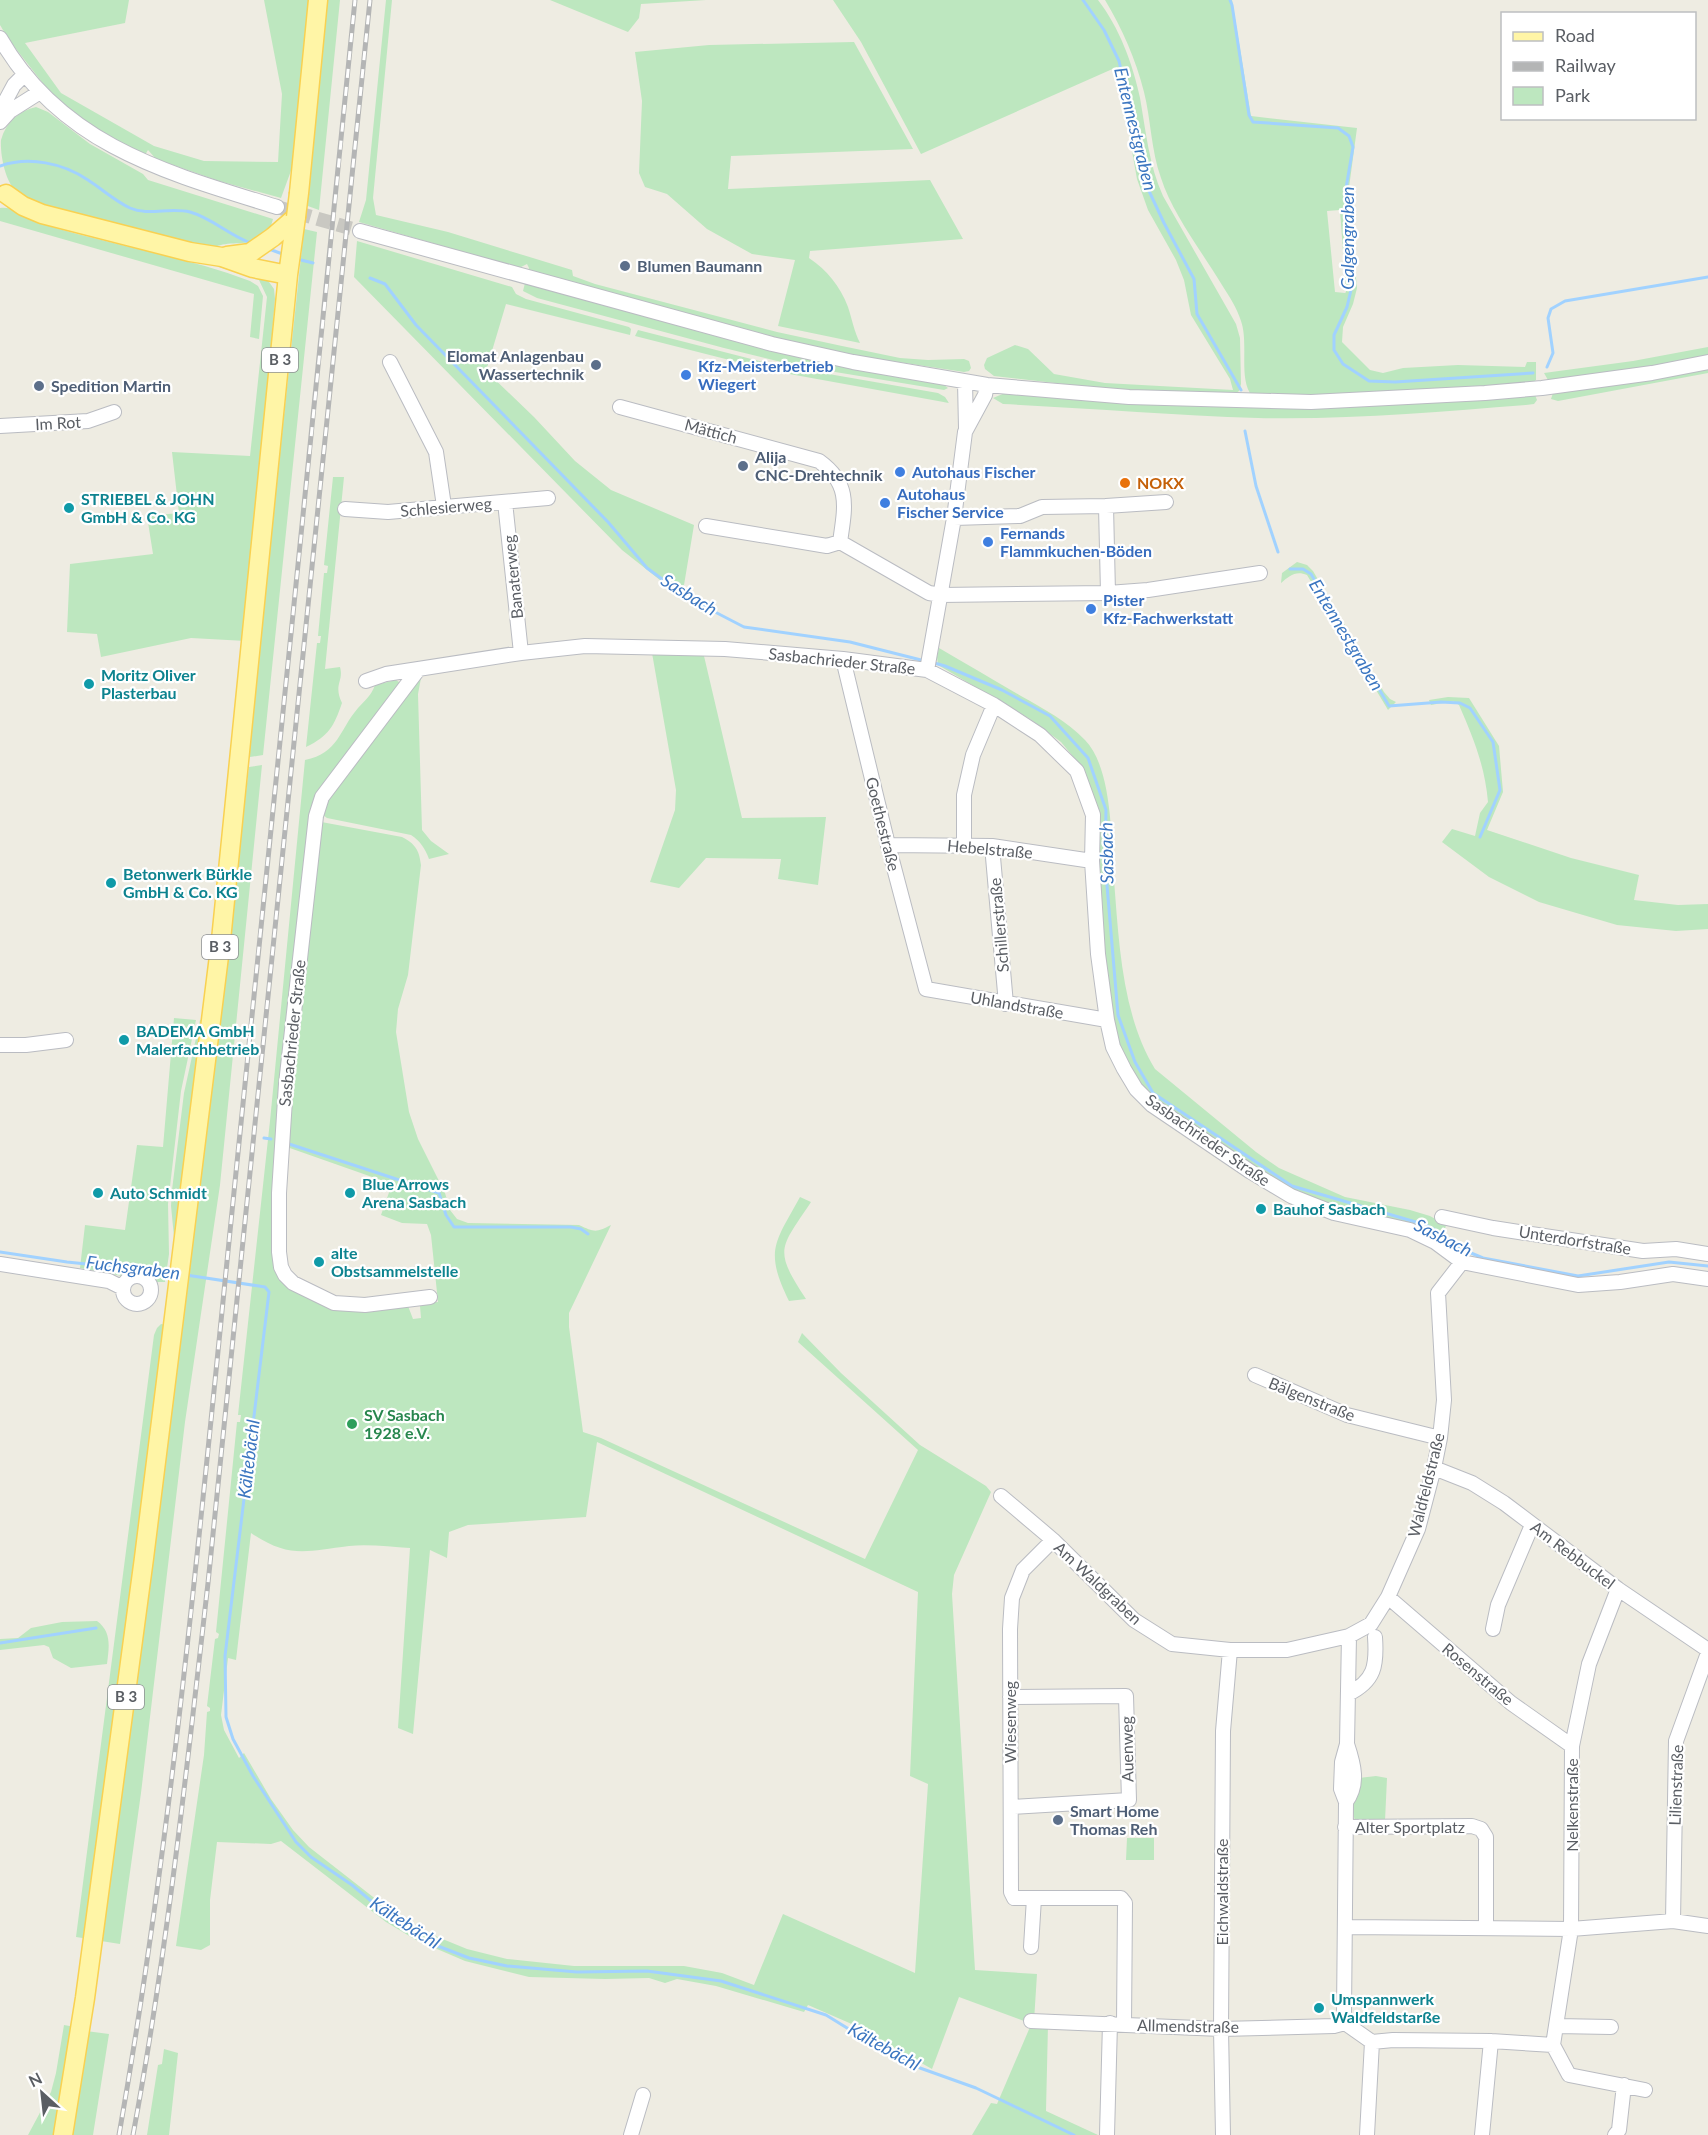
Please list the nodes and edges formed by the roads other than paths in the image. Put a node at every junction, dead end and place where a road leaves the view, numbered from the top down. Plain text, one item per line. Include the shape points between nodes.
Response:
1 (318, 0) edge
2 (0, 38) edge
3 (25, 74) junction
4 (40, 92) junction
5 (0, 111) edge
6 (0, 122) edge
7 (2, 192) edge
8 (277, 207) tunnel mouth
9 (296, 217) junction
10 (360, 231) tunnel mouth
11 (253, 252) junction
12 (222, 257) junction
13 (289, 266) junction
14 (390, 362) dead end
15 (1708, 362) edge
16 (965, 382) junction
17 (987, 385) junction
18 (620, 407) dead end
19 (114, 412) dead end
20 (0, 426) edge
21 (966, 432) junction
22 (548, 498) dead end
23 (505, 502) junction
24 (1166, 502) dead end
25 (444, 506) junction
26 (1106, 506) junction
27 (345, 509) dead end
28 (954, 518) junction
29 (706, 526) dead end
30 (840, 542) junction
31 (1260, 573) dead end
32 (1108, 593) junction
33 (941, 595) junction
34 (521, 653) junction
35 (843, 659) junction
36 (927, 668) junction
37 (418, 670) junction
38 (366, 681) dead end
39 (994, 705) junction
40 (964, 844) junction
41 (888, 845) junction
42 (992, 846) junction
43 (1092, 861) junction
44 (926, 988) joint
45 (1006, 1004) junction
46 (1107, 1020) junction
47 (66, 1040) dead end
48 (0, 1045) edge
49 (1442, 1217) dead end
50 (1708, 1254) edge
51 (1462, 1262) junction
52 (0, 1264) edge
53 (1708, 1279) edge
54 (123, 1288) dead end
55 (430, 1297) dead end
56 (1255, 1376) dead end
57 (1440, 1438) junction
58 (1434, 1468) junction
59 (1001, 1496) dead end
60 (1532, 1525) junction
61 (1053, 1540) junction
62 (1617, 1589) junction
63 (1388, 1598) junction
64 (1492, 1629) dead end
65 (1349, 1636) junction
66 (1375, 1637) dead end
67 (1230, 1650) junction
68 (1708, 1652) edge
69 (1348, 1694) junction
70 (1010, 1697) junction
71 (1572, 1746) junction
72 (1011, 1807) junction
73 (1346, 1827) junction
74 (1034, 1898) junction
75 (1673, 1921) junction
76 (1708, 1926) edge
77 (1345, 1927) junction
78 (1486, 1928) junction
79 (1571, 1929) junction
80 (1031, 1947) dead end
81 (1031, 2021) dead end
82 (1345, 2023) junction
83 (1117, 2024) junction
84 (1556, 2026) junction
85 (1611, 2027) dead end
86 (1221, 2028) junction
87 (1491, 2041) junction
88 (1372, 2042) junction
89 (1553, 2045) junction
90 (1624, 2085) junction
91 (1645, 2090) dead end
92 (643, 2096) dead end
93 (63, 2135) edge
94 (631, 2135) edge
95 (1107, 2135) edge
96 (1223, 2135) edge
97 (1367, 2135) edge
98 (1482, 2135) edge
99 (1615, 2135) edge

1 - 9 main road, B 3, bridge
2 - 3 street
3 - 4 street
3 - 5 street
4 - 6 street
4 - 8 street via 96,137 135,158 189,180
7 - 12 main road via 42,214
9 - 11 main road
9 - 13 main road, B 3
10 - 16 street via 772,344
11 - 12 main road
11 - 13 main road
12 - 13 main road via 253,268
13 - 93 main road, B 3 via 221,940 137,1614
14 - 25 street via 436,452
15 - 17 street via 1531,389 1311,402 1129,397
16 - 17 street
16 - 21 street
17 - 21 street
18 - 30 street, Mättich via 819,461 838,478 843,490
19 - 20 street, Im Rot via 88,422
21 - 28 street
22 - 23 street, Schlesierweg
23 - 25 street, Schlesierweg
23 - 34 street, Banaterweg
24 - 26 street
25 - 27 street, Schlesierweg via 388,512
26 - 28 street via 1042,507 1020,516
26 - 32 street
28 - 33 street
29 - 30 street via 827,546
30 - 33 street via 929,593
31 - 32 street
32 - 33 street
33 - 36 street
34 - 35 street, Sasbachrieder Straße via 585,646 725,649
34 - 37 street, Sasbachrieder Straße
35 - 36 street, Sasbachrieder Straße
35 - 41 street, Goethestraße
36 - 39 street, Sasbachrieder Straße
37 - 38 street, Sasbachrieder Straße
37 - 55 street, Sasbachrieder Straße via 322,797 316,816 286,1084 279,1252 281,1267 293,1283 334,1303 365,1305
39 - 40 street via 973,755 964,795
39 - 43 street, Sasbachrieder Straße via 1040,735 1077,771 1093,815
40 - 41 street, Hebelstraße
40 - 42 street, Hebelstraße
41 - 44 street, Goethestraße
42 - 43 street, Hebelstraße
42 - 45 street, Schillerstraße
43 - 46 street, Sasbachrieder Straße
44 - 45 street, Uhlandstraße
45 - 46 street, Uhlandstraße
46 - 51 street, Sasbachrieder Straße via 1113,1047 1136,1089 1152,1105 1291,1196 1334,1213 1410,1230
47 - 48 street
49 - 50 street, Unterdorfstraße via 1643,1251 1676,1249
51 - 53 street, Sasbachrieder Straße via 1578,1285 1673,1274
51 - 57 street, Waldfeldstraße via 1438,1293 1443,1400
52 - 54 street via 109,1281
56 - 57 street, Bälgenstraße via 1347,1415
57 - 58 street, Waldfeldstraße
58 - 60 street, Am Rebbuckel via 1472,1483
58 - 63 street, Waldfeldstraße via 1418,1529
59 - 61 street, Am Waldgraben
60 - 62 street, Am Rebbuckel
60 - 64 street via 1498,1605
61 - 67 street, Am Waldgraben via 1137,1623 1172,1644
61 - 70 street, Wiesenweg via 1023,1570 1012,1598
62 - 68 street, Am Rebbuckel
62 - 71 street, Nelkenstraße via 1589,1664
63 - 65 street, Waldfeldstraße via 1371,1624
63 - 71 street, Rosenstraße via 1511,1703
65 - 67 street, Am Waldgraben via 1287,1650
65 - 69 street
66 - 69 street via 1373,1674 1364,1686
67 - 86 street, Eichwaldstraße via 1223,1731
68 - 75 street, Lilienstraße via 1677,1741
69 - 73 street via 1341,1789 1346,1802
70 - 72 street, Wiesenweg
70 - 72 street, Auenweg via 1126,1696 1129,1800
71 - 79 street, Nelkenstraße
72 - 74 street, Wiesenweg via 1011,1892 1014,1898
73 - 77 street
73 - 78 street, Alter Sportplatz via 1481,1829 1486,1837
74 - 80 street
74 - 83 street, Wiesenweg via 1121,1898 1125,1903
75 - 76 street
75 - 79 street
77 - 78 street
77 - 82 street
78 - 79 street
79 - 84 street, Nelkenstraße
81 - 83 street, Allmendstraße
82 - 86 street, Allmendstraße
82 - 88 street
83 - 86 street, Allmendstraße
83 - 95 street, Wiesenweg
84 - 85 street
84 - 89 street, Nelkenstraße
86 - 96 street, Eichwaldstraße
87 - 88 street
87 - 89 street
87 - 98 street
88 - 97 street
89 - 90 street via 1569,2075
90 - 91 street
90 - 99 street via 1619,2130
92 - 94 street

